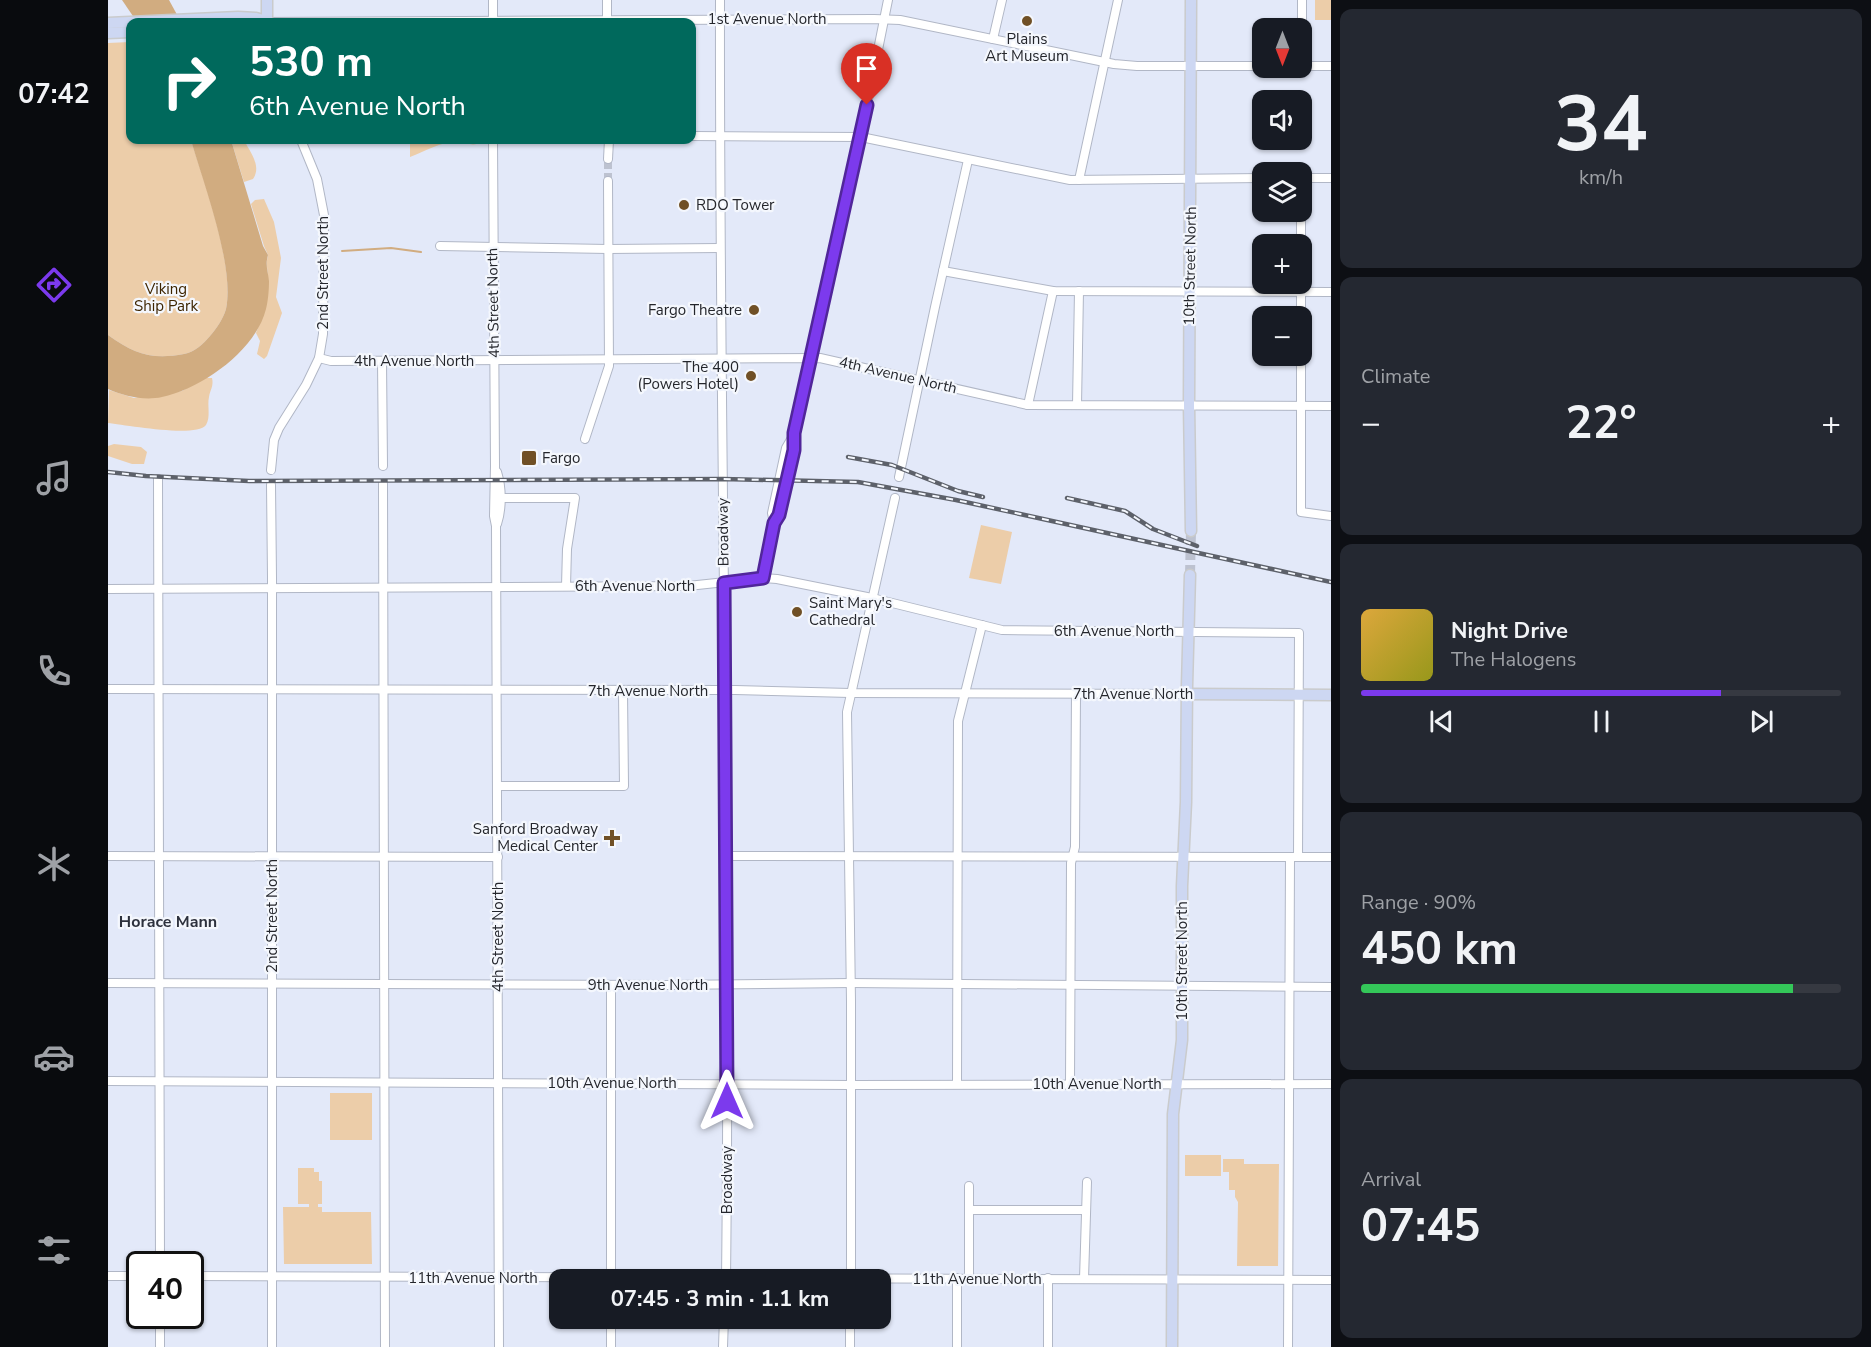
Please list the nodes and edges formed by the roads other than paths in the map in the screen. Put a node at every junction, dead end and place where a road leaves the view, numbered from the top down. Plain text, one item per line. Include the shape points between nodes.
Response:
1 (267, 0) edge
2 (493, 0) edge
3 (607, 0) edge
4 (720, 0) edge
5 (888, 0) edge
6 (1002, 0) edge
7 (1118, 0) edge
8 (1191, 0) edge
9 (1302, 0) edge
10 (216, 18) edge
11 (256, 18) edge
12 (266, 18) edge
13 (493, 18) edge
14 (607, 18) edge
15 (1302, 18) edge
16 (696, 19) edge
17 (719, 19) junction
18 (884, 19) junction
19 (126, 22) edge
20 (108, 23) edge
21 (126, 32) edge
22 (108, 33) edge
23 (993, 39) junction
24 (1104, 62) junction
25 (1191, 65) junction
26 (1252, 66) edge
27 (1312, 66) edge
28 (1331, 66) edge
29 (696, 136) edge
30 (720, 136) junction
31 (861, 137) junction
32 (303, 144) edge
33 (493, 144) edge
34 (609, 144) edge
35 (608, 159) tunnel mouth
36 (968, 160) junction
37 (1191, 178) junction
38 (1252, 178) edge
39 (1312, 178) edge
40 (1331, 178) edge
41 (1079, 180) junction
42 (608, 181) tunnel mouth
43 (440, 246) dead end
44 (493, 247) junction
45 (720, 248) junction
46 (608, 249) junction
47 (943, 271) junction
48 (1252, 289) edge
49 (1312, 289) edge
50 (1053, 291) junction
51 (1079, 291) junction
52 (1190, 291) junction
53 (1331, 292) edge
54 (319, 358) junction
55 (810, 358) junction
56 (608, 360) junction
57 (721, 360) junction
58 (382, 361) junction
59 (494, 361) junction
60 (1301, 366) edge
61 (921, 380) junction
62 (1028, 405) junction
63 (1077, 405) junction
64 (1189, 405) junction
65 (1301, 406) junction
66 (1331, 406) edge
67 (585, 439) dead end
68 (383, 466) dead end
69 (495, 466) junction
70 (271, 470) dead end
71 (899, 477) dead end
72 (158, 479) dead end
73 (383, 484) dead end
74 (271, 485) dead end
75 (500, 498) junction
76 (896, 498) dead end
77 (1331, 516) edge
78 (496, 526) junction
79 (1191, 531) tunnel mouth
80 (1190, 575) tunnel mouth
81 (763, 578) junction
82 (724, 583) junction
83 (497, 586) junction
84 (566, 586) junction
85 (384, 587) junction
86 (273, 588) junction
87 (108, 589) edge
88 (158, 589) junction
89 (872, 598) junction
90 (982, 626) junction
91 (1188, 632) junction
92 (272, 688) junction
93 (108, 689) edge
94 (158, 689) junction
95 (384, 689) junction
96 (498, 690) junction
97 (724, 690) junction
98 (623, 691) junction
99 (850, 693) junction
100 (965, 693) junction
101 (1076, 694) junction
102 (1187, 694) junction
103 (1298, 694) junction
104 (1331, 694) edge
105 (498, 786) junction
106 (849, 855) junction
107 (108, 856) edge
108 (158, 856) junction
109 (725, 856) junction
110 (272, 857) junction
111 (384, 857) junction
112 (498, 857) junction
113 (958, 857) junction
114 (1073, 857) junction
115 (1184, 857) junction
116 (1294, 857) junction
117 (1331, 857) edge
118 (108, 983) edge
119 (159, 983) junction
120 (851, 983) junction
121 (273, 984) junction
122 (385, 984) junction
123 (498, 984) junction
124 (958, 984) junction
125 (611, 985) junction
126 (726, 985) junction
127 (1069, 985) junction
128 (1182, 987) junction
129 (1290, 987) junction
130 (1331, 987) edge
131 (108, 1081) edge
132 (159, 1081) junction
133 (273, 1082) junction
134 (385, 1082) junction
135 (498, 1083) junction
136 (611, 1083) junction
137 (727, 1083) junction
138 (1177, 1083) junction
139 (957, 1084) junction
140 (1070, 1084) junction
141 (1290, 1084) junction
142 (1331, 1084) edge
143 (850, 1085) junction
144 (1087, 1182) dead end
145 (969, 1186) dead end
146 (970, 1210) junction
147 (1086, 1210) junction
148 (159, 1251) edge
149 (611, 1269) edge
150 (726, 1269) edge
151 (851, 1269) edge
152 (108, 1276) edge
153 (126, 1276) edge
154 (204, 1276) edge
155 (272, 1277) junction
156 (386, 1278) junction
157 (499, 1278) junction
158 (549, 1278) edge
159 (957, 1278) junction
160 (969, 1278) junction
161 (1048, 1278) junction
162 (891, 1279) edge
163 (1084, 1279) junction
164 (1172, 1279) junction
165 (1289, 1280) junction
166 (1331, 1280) edge
167 (160, 1329) edge
168 (611, 1329) edge
169 (724, 1329) edge
170 (850, 1329) edge
171 (160, 1347) edge
172 (272, 1347) edge
173 (385, 1347) edge
174 (499, 1347) edge
175 (611, 1347) edge
176 (723, 1347) edge
177 (850, 1347) edge
178 (957, 1347) edge
179 (1048, 1347) edge
180 (1172, 1347) edge
181 (1288, 1347) edge

1 - 12 main road
2 - 13 street
3 - 14 street
4 - 17 street, Broadway
5 - 18 street
6 - 23 street
7 - 24 street
8 - 25 main road, 10th Street North
9 - 15 street
10 - 11 main road, 1st Avenue North
16 - 17 street, 1st Avenue North
17 - 18 street, 1st Avenue North
17 - 30 street, Broadway
18 - 23 street, 1st Avenue North
18 - 31 street
19 - 20 main road, 1st Avenue North
21 - 22 main road
23 - 24 street, 1st Avenue North
24 - 25 street, 1st Avenue North
24 - 41 street
25 - 26 street, 1st Avenue North
25 - 37 main road, 10th Street North
27 - 28 street
29 - 30 street
30 - 31 street
30 - 45 street, Broadway
31 - 36 street
31 - 55 street
32 - 54 street, 2nd Street North via 317,179 324,215 325,307
33 - 44 street, 4th Street North
34 - 35 street
36 - 41 street
36 - 47 street
37 - 38 street
37 - 41 street
37 - 52 main road, 10th Street North
39 - 40 street
42 - 46 street
43 - 44 street
44 - 46 street
44 - 59 street, 4th Street North
45 - 46 street
45 - 57 street, Broadway
46 - 56 street
47 - 50 street
47 - 61 street
48 - 52 street
49 - 53 street
50 - 51 street
50 - 62 street
51 - 52 street
51 - 63 street
52 - 64 main road, 10th Street North
54 - 58 street, 4th Avenue North
54 - 70 street, 2nd Street North via 279,428
55 - 57 street, 4th Avenue North
55 - 61 street, 4th Avenue North
55 - 81 street via 794,450
56 - 57 street, 4th Avenue North
56 - 59 street, 4th Avenue North
56 - 67 street
57 - 82 street, Broadway
58 - 59 street, 4th Avenue North
58 - 68 street
59 - 69 street, 4th Street North
60 - 65 street
61 - 62 street, 4th Avenue North
61 - 71 street
62 - 63 street, 4th Avenue North
63 - 64 street, 4th Avenue North
64 - 65 street, 4th Avenue North
64 - 79 main road, 10th Street North
65 - 66 street, 4th Avenue North
65 - 77 street via 1301,512
69 - 75 street, 4th Street North
69 - 78 street, 4th Street North
72 - 88 street
73 - 85 street
74 - 86 street, 2nd Street North
75 - 78 street, 4th Street North
75 - 84 street via 575,498
76 - 89 street
78 - 83 street, 4th Street North
80 - 91 main road, 10th Street North
81 - 82 street, 6th Avenue North
81 - 89 street, 6th Avenue North
82 - 84 street, 6th Avenue North
82 - 97 street, Broadway
83 - 84 street, 6th Avenue North
83 - 85 street, 6th Avenue North
83 - 96 street, 4th Street North
85 - 86 street, 6th Avenue North
85 - 95 street
86 - 88 street, 6th Avenue North
86 - 92 street, 2nd Street North
87 - 88 street, 6th Avenue North
88 - 94 street
89 - 90 street, 6th Avenue North
89 - 99 street
90 - 91 street, 6th Avenue North via 1002,630
90 - 100 street
91 - 102 main road, 10th Street North
91 - 103 street, 6th Avenue North via 1299,633
92 - 94 street, 7th Avenue North
92 - 95 street, 7th Avenue North
92 - 110 street, 2nd Street North
93 - 94 street, 7th Avenue North
94 - 108 street
95 - 96 street, 7th Avenue North
95 - 111 street
96 - 98 street, 7th Avenue North
96 - 105 street, 4th Street North
97 - 98 street, 7th Avenue North
97 - 99 street, 7th Avenue North
97 - 109 street, Broadway
98 - 105 street via 624,786
99 - 100 street, 7th Avenue North
99 - 106 street
100 - 101 street, 7th Avenue North
100 - 113 street via 958,721
101 - 102 street, 7th Avenue North
101 - 114 street
102 - 103 main road, 7th Avenue North
102 - 115 main road, 10th Street North
103 - 104 main road, 7th Avenue North
103 - 116 street
105 - 112 street, 4th Street North
106 - 109 street
106 - 113 street
106 - 120 street
107 - 108 street
108 - 110 street
108 - 119 street
109 - 126 street, Broadway
110 - 111 street
110 - 121 street, 2nd Street North
111 - 112 street
111 - 122 street
112 - 123 street, 4th Street North
113 - 114 street
113 - 124 street
114 - 115 street
114 - 127 street
115 - 116 street
115 - 128 main road, 10th Street North
116 - 117 street
116 - 129 street
118 - 119 street, 9th Avenue North
119 - 121 street, 9th Avenue North
119 - 132 street
120 - 124 street, 9th Avenue North
120 - 126 street, 9th Avenue North
120 - 143 street
121 - 122 street, 9th Avenue North
121 - 133 street, 2nd Street North
122 - 123 street, 9th Avenue North
122 - 134 street
123 - 125 street, 9th Avenue North
123 - 135 street, 4th Street North
124 - 127 street, 9th Avenue North
124 - 139 street
125 - 126 street, 9th Avenue North
125 - 136 street
126 - 137 street, Broadway
127 - 128 street, 9th Avenue North
127 - 140 street
128 - 129 street, 9th Avenue North
128 - 138 main road, 10th Street North
129 - 130 street, 9th Avenue North
129 - 141 street
131 - 132 street, 10th Avenue North
132 - 133 street, 10th Avenue North
132 - 148 street
133 - 134 street, 10th Avenue North
133 - 155 street, 2nd Street North
134 - 135 street, 10th Avenue North
134 - 156 street
135 - 136 street, 10th Avenue North
135 - 157 street, 4th Street North
136 - 137 street, 10th Avenue North
136 - 149 street
137 - 143 street, 10th Avenue North
137 - 150 street, Broadway
138 - 140 street, 10th Avenue North
138 - 141 street, 10th Avenue North
138 - 164 main road, 10th Street North via 1173,1114
139 - 140 street, 10th Avenue North
139 - 143 street, 10th Avenue North
141 - 142 street, 10th Avenue North
141 - 165 street
143 - 151 street
144 - 147 street
145 - 146 street
146 - 147 street
146 - 160 street
147 - 163 street
152 - 153 street
154 - 155 street, 11th Avenue North
155 - 156 street, 11th Avenue North
155 - 172 street, 2nd Street North
156 - 157 street, 11th Avenue North
156 - 173 street
157 - 158 street, 11th Avenue North
157 - 174 street, 4th Street North
159 - 160 street, 11th Avenue North
159 - 162 street, 11th Avenue North
159 - 178 street
160 - 161 street, 11th Avenue North
161 - 163 street, 11th Avenue North
161 - 179 street
163 - 164 street, 11th Avenue North
164 - 165 street, 11th Avenue North
164 - 180 main road, 10th Street North
165 - 166 street, 11th Avenue North
165 - 181 street
167 - 171 street
168 - 175 street
169 - 176 street
170 - 177 street

